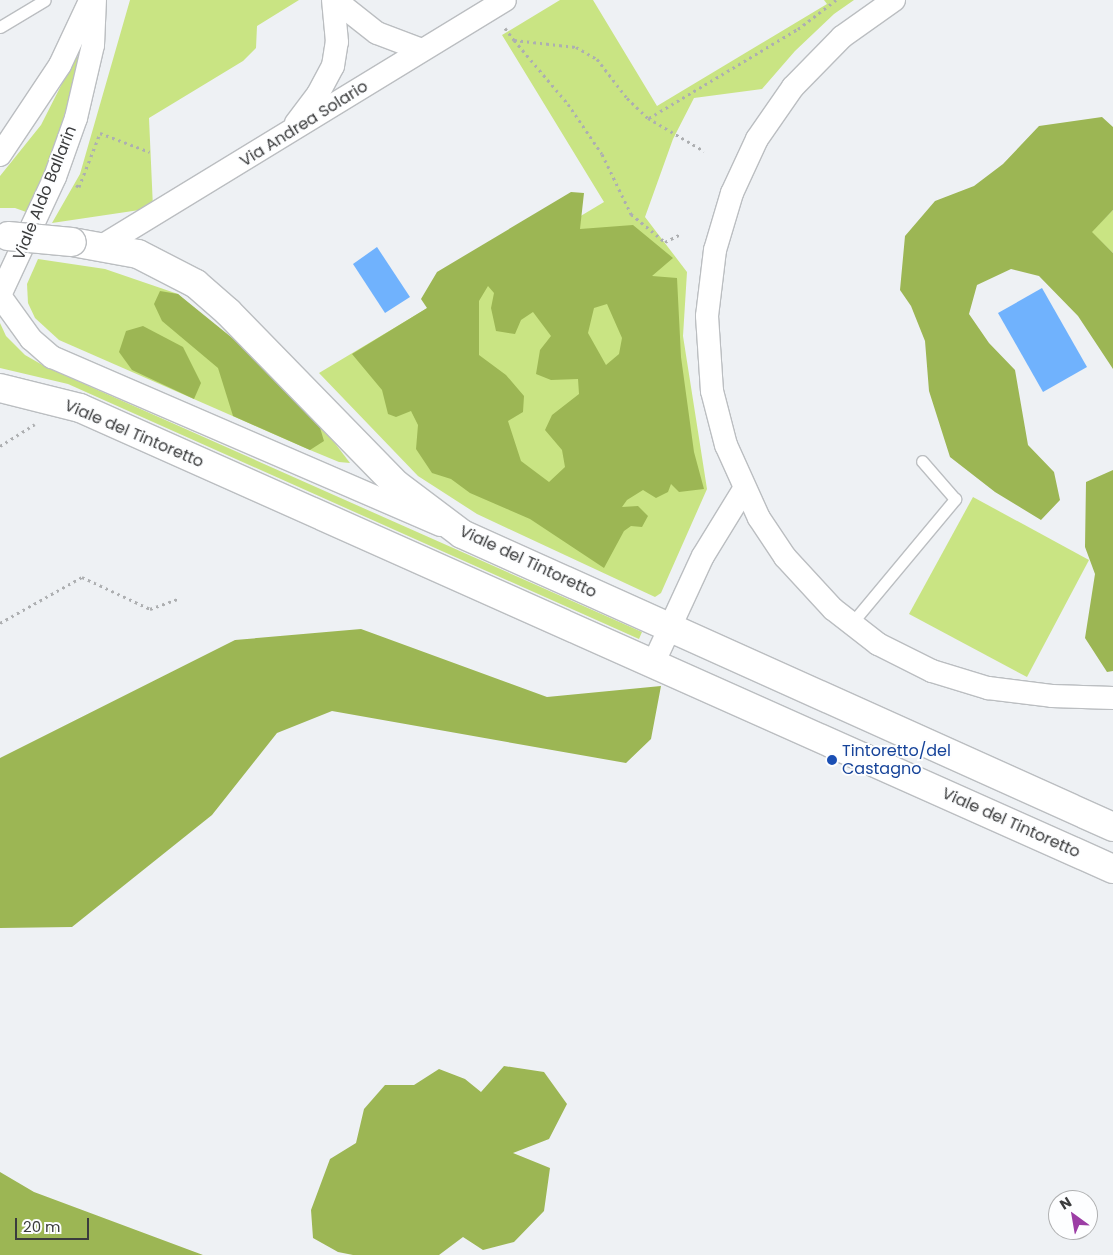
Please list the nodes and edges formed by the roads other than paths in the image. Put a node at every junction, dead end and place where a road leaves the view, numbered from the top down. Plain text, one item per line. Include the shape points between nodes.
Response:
1 (45, 0) edge
2 (90, 0) edge
3 (95, 0) edge
4 (334, 0) edge
5 (505, 0) edge
6 (894, 0) edge
7 (0, 27) edge
8 (422, 50) junction
9 (284, 137) junction
10 (0, 155) edge
11 (4, 236) edge
12 (102, 246) junction
13 (0, 295) edge
14 (0, 388) edge
15 (922, 461) dead end
16 (744, 489) junction
17 (462, 534) junction
18 (851, 624) junction
19 (670, 628) junction
20 (653, 664) junction
21 (1113, 698) edge
22 (1113, 827) edge
23 (1113, 869) edge

1 - 7 lane
2 - 10 street via 60,65
3 - 13 street, Viale Aldo Ballarin via 93,46 76,118 45,202
4 - 8 street via 378,33
4 - 9 street via 337,42 333,66 318,94
5 - 8 street, Via Andrea Solario
6 - 16 street via 829,48 782,100 743,166 722,221 710,279 708,354 720,428
8 - 9 street, Via Andrea Solario
9 - 12 street, Via Andrea Solario
11 - 12 main road, Viale del Tintoretto, bridge
12 - 17 main road, Viale del Tintoretto via 145,256 196,284 228,312 397,485
13 - 17 street via 31,339 52,357
14 - 20 main road, Viale del Tintoretto via 80,408
15 - 18 lane via 955,499
16 - 18 street via 785,557 816,593
16 - 19 street via 703,556
17 - 19 main road, Viale del Tintoretto
18 - 21 street via 904,658 975,684 1032,694
19 - 20 street
19 - 22 main road, Viale del Tintoretto
20 - 23 main road, Viale del Tintoretto

